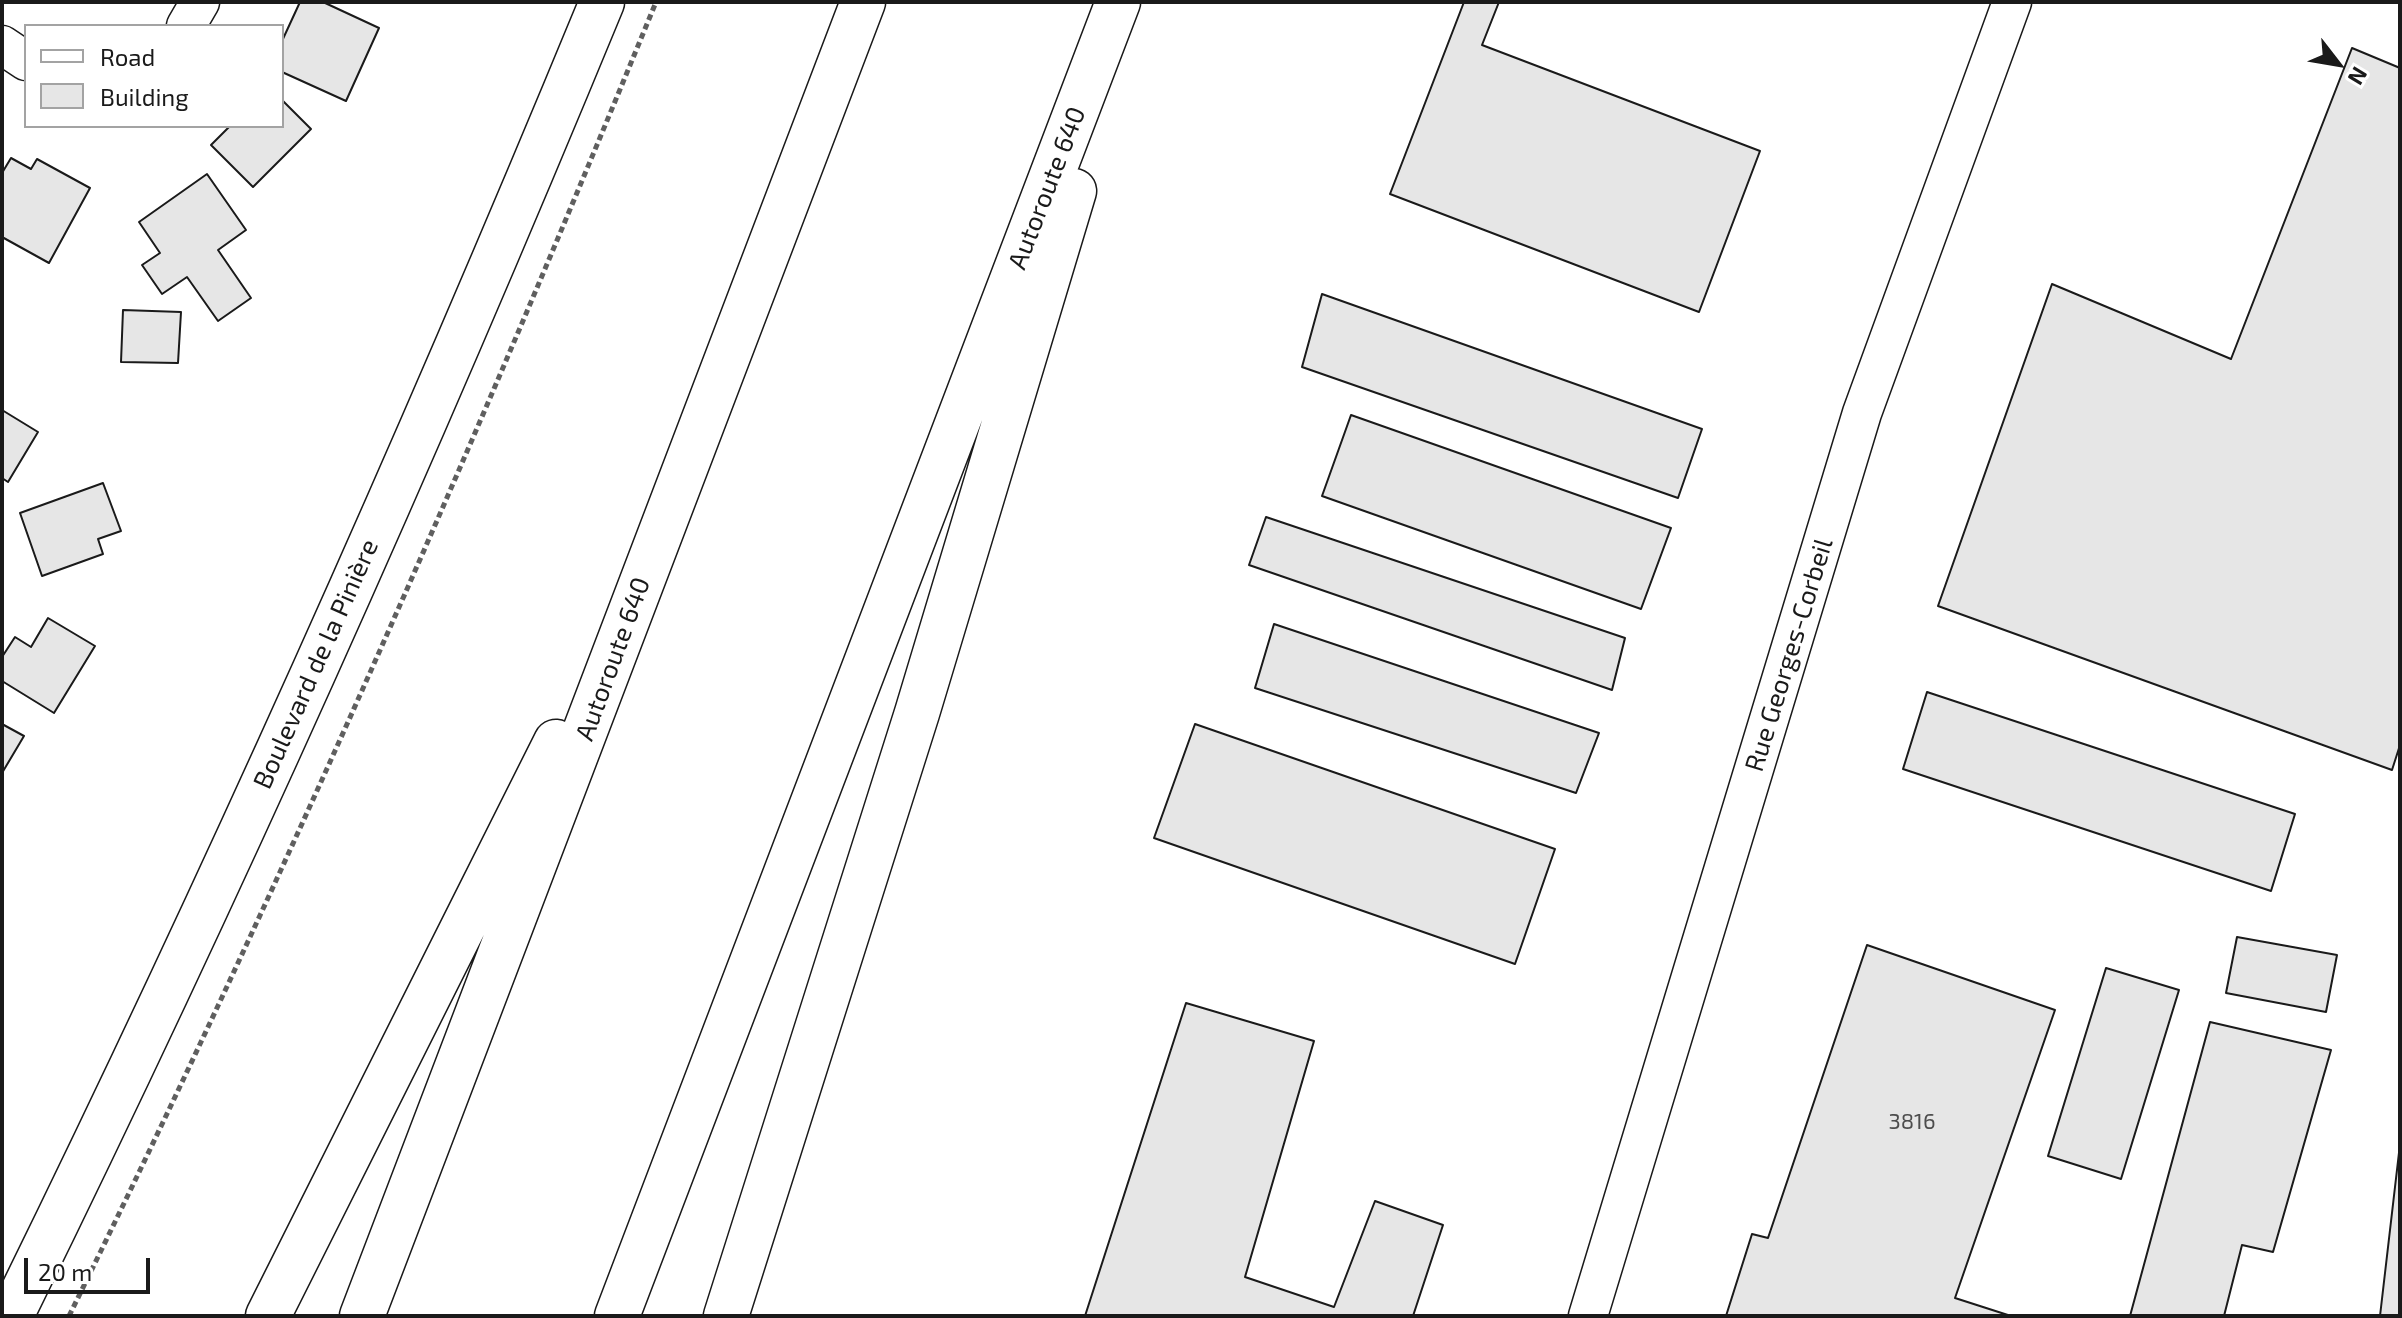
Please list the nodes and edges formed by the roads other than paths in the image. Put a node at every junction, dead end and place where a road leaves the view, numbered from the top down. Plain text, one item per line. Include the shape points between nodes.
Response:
1 (200, 2) edge
2 (602, 2) edge
3 (863, 2) edge
4 (1118, 2) edge
5 (1132, 2) edge
6 (2012, 2) edge
7 (187, 24) edge
8 (2, 45) edge
9 (24, 60) edge
10 (654, 547) junction
11 (11, 1316) edge
12 (268, 1316) edge
13 (362, 1316) edge
14 (617, 1316) edge
15 (726, 1316) edge
16 (1588, 1316) edge

1 - 7 street
2 - 11 main road, Boulevard de la Pinière via 312,674
3 - 10 main road, Autoroute 640
4 - 14 main road, Autoroute 640
5 - 15 main road via 917,713
6 - 16 street, Rue Georges-Corbeil via 1862,413
8 - 9 street
10 - 12 main road
10 - 13 main road, Autoroute 640

